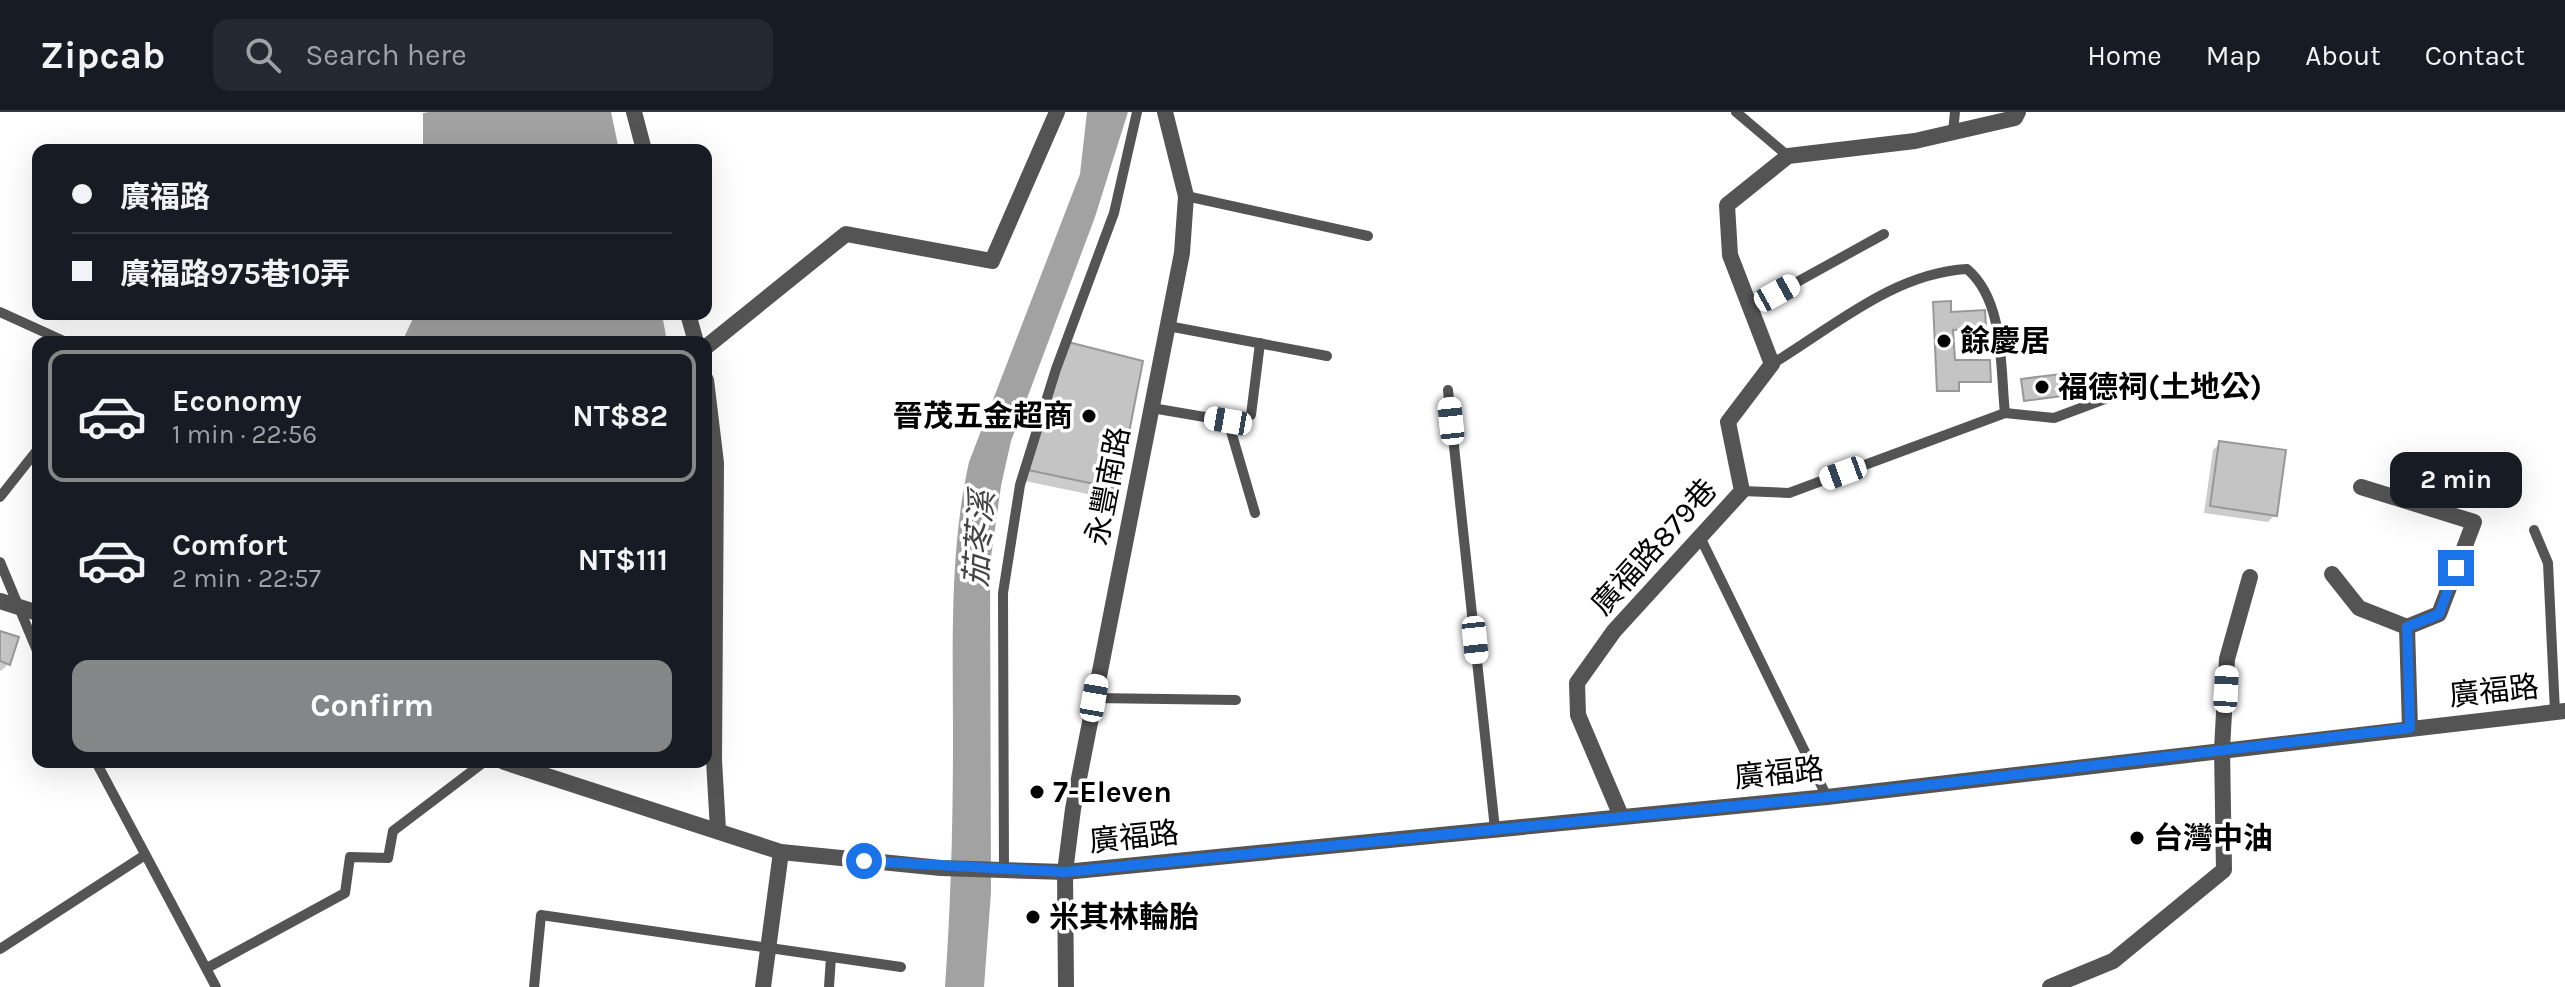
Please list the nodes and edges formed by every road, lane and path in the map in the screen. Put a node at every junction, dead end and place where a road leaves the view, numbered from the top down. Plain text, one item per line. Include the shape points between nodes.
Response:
1 (634, 112) edge
2 (1057, 112) edge
3 (1137, 112) edge
4 (1166, 112) edge
5 (1736, 112) edge
6 (1955, 112) edge
7 (2018, 112) edge
8 (1953, 132) junction
9 (642, 144) edge
10 (1788, 156) junction
11 (1186, 196) junction
12 (1884, 234) dead end
13 (1368, 236) dead end
14 (1750, 308) junction
15 (0, 312) edge
16 (1168, 326) junction
17 (53, 336) edge
18 (712, 342) edge
19 (1260, 343) junction
20 (1327, 356) dead end
21 (1772, 364) junction
22 (1448, 390) dead end
23 (2121, 393) dead end
24 (1152, 408) junction
25 (2005, 413) junction
26 (1251, 415) dead end
27 (712, 430) edge
28 (32, 457) edge
29 (2361, 487) dead end
30 (1742, 491) junction
31 (0, 497) edge
32 (1255, 513) dead end
33 (2534, 530) dead end
34 (1700, 537) junction
35 (0, 562) edge
36 (2332, 574) dead end
37 (2250, 577) dead end
38 (0, 601) edge
39 (17, 606) junction
40 (32, 611) edge
41 (2407, 627) junction
42 (32, 640) edge
43 (1094, 698) junction
44 (1236, 700) dead end
45 (2560, 712) edge
46 (2410, 728) junction
47 (2222, 749) junction
48 (99, 768) edge
49 (476, 768) edge
50 (523, 768) edge
51 (1827, 797) junction
52 (1621, 816) junction
53 (1495, 829) junction
54 (718, 830) junction
55 (781, 852) junction
56 (145, 855) junction
57 (1000, 870) junction
58 (1065, 872) junction
59 (767, 948) junction
60 (0, 949) edge
61 (831, 957) junction
62 (901, 967) dead end
63 (207, 968) junction
64 (216, 987) edge
65 (534, 987) edge
66 (763, 987) edge
67 (829, 987) edge
68 (1066, 987) edge
69 (2050, 987) edge

1 - 9 street
2 - 18 street via 992,261 846,234
3 - 57 lane via 1114,213 1020,485 1003,593
4 - 11 street, 永豐南路
5 - 10 lane
6 - 8 lane
7 - 8 street via 2015,118
8 - 10 street
10 - 14 street via 1727,205 1730,255
11 - 13 lane
11 - 16 street, 永豐南路
12 - 14 lane
14 - 21 street
15 - 17 lane
16 - 19 lane
16 - 24 street, 永豐南路
19 - 20 lane
19 - 26 lane
21 - 25 lane via 1908,280 1967,269 1990,302
21 - 30 street, 廣福路879巷 via 1728,422
22 - 53 lane
23 - 25 lane via 2054,418
24 - 32 lane via 1228,421
24 - 43 street, 永豐南路
25 - 30 lane via 1789,493
27 - 54 street
28 - 31 lane
29 - 41 street via 2474,522 2439,614
30 - 34 street, 廣福路879巷
33 - 45 lane via 2548,563
34 - 51 lane
34 - 52 street, 廣福路879巷 via 1614,631 1577,683 1578,715
35 - 39 lane
36 - 41 street via 2359,608
37 - 47 street via 2227,659
38 - 39 street
39 - 40 street
39 - 42 lane
41 - 46 street
43 - 44 lane
43 - 58 street, 永豐南路
45 - 46 street, 廣福路
46 - 47 street, 廣福路
47 - 51 street, 廣福路
47 - 69 street via 2224,870 2113,961
48 - 56 lane
49 - 63 lane via 393,831 388,858 350,857 345,893
50 - 54 street
51 - 52 street, 廣福路
52 - 53 street, 廣福路
53 - 58 street, 廣福路
54 - 55 street
55 - 57 street, 廣福路
55 - 59 street
56 - 60 lane
56 - 63 lane
57 - 58 street, 廣福路
58 - 68 street, 永豐南路
59 - 61 lane
59 - 65 lane via 541,915
59 - 66 street
61 - 62 lane
61 - 67 lane
63 - 64 lane

